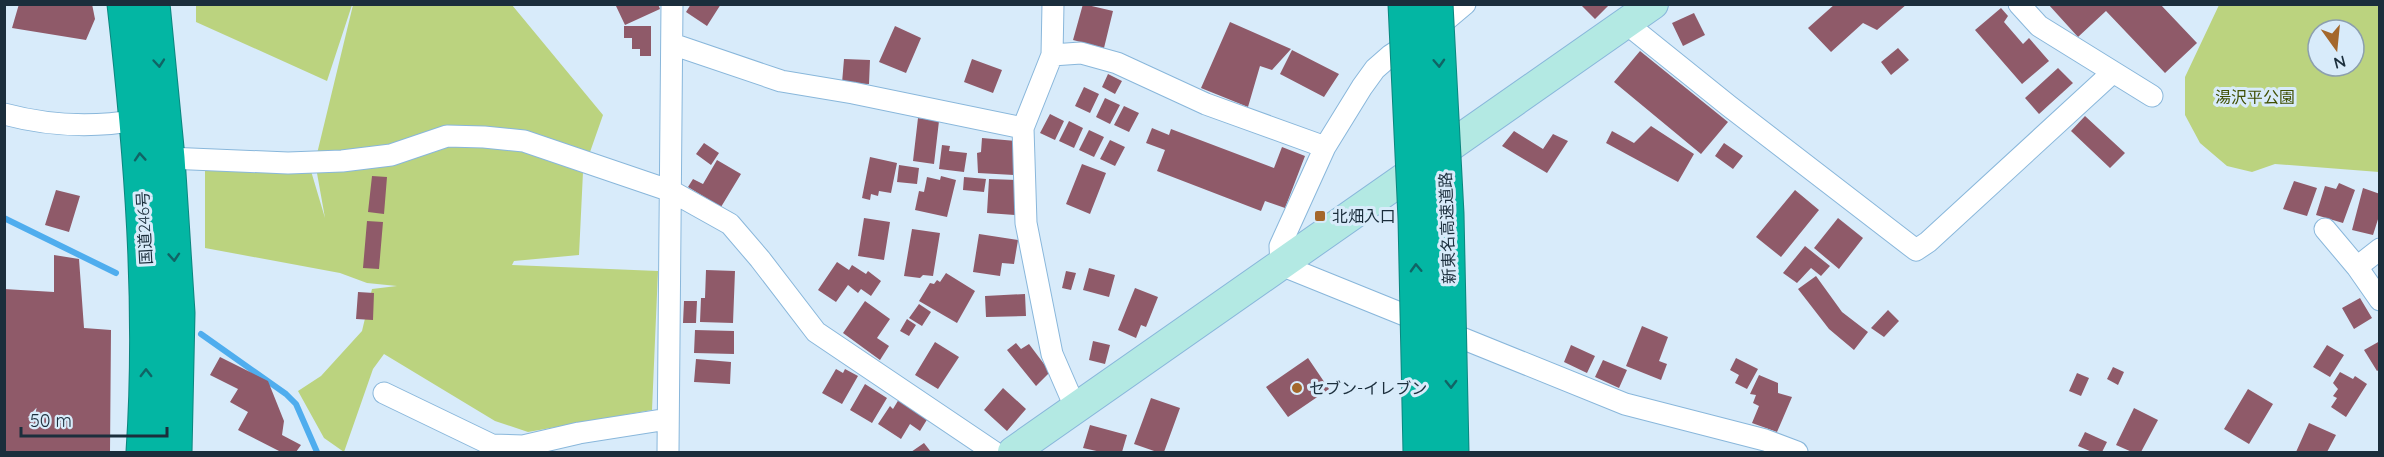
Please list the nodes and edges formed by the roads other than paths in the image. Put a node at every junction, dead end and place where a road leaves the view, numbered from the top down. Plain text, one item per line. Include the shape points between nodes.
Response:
1 (124, 4) edge
2 (153, 4) edge
3 (672, 4) edge
4 (1053, 4) edge
5 (1405, 4) edge
6 (1436, 4) edge
7 (1465, 4) edge
8 (1653, 4) edge
9 (2019, 4) edge
10 (1627, 24) junction
11 (672, 44) junction
12 (1052, 55) junction
13 (2112, 73) junction
14 (2152, 96) dead end
15 (4, 114) edge
16 (137, 120) junction
17 (1023, 128) junction
18 (1325, 147) junction
19 (168, 158) junction
20 (671, 191) junction
21 (2325, 229) dead end
22 (2379, 249) edge
23 (1281, 265) junction
24 (2357, 267) junction
25 (2379, 300) edge
26 (384, 393) dead end
27 (1075, 407) junction
28 (668, 419) junction
29 (1763, 446) edge
30 (143, 453) edge
31 (175, 453) edge
32 (668, 453) edge
33 (994, 453) edge
34 (1013, 453) edge
35 (1420, 453) edge
36 (1452, 453) edge
37 (1797, 453) edge

1 - 16 highway, 国道246号
2 -> 19 highway, 国道246号
3 - 11 street
4 - 12 street
35 -> 5 highway, 新東名高速道路, bridge
6 -> 36 highway, 新東名高速道路, bridge via 1447,214
7 - 18 street via 1375,69
8 - 10 street
9 - 13 street via 2039,26
10 - 13 street via 1916,250
10 - 23 street
11 - 17 street via 781,81
11 - 20 street
12 - 17 street
12 - 18 street via 1081,53 1117,63 1206,104
13 - 14 street
15 - 16 street via 71,126
30 -> 16 highway, 国道246号 via 147,261
17 - 27 street via 1026,223 1052,354
18 - 23 street via 1280,246
19 - 20 street via 342,161 391,155 447,136 484,136 524,141
19 -> 31 highway, 国道246号 via 178,313
20 - 28 street
20 - 33 street via 730,224 816,332
21 - 24 street
22 - 24 street
23 - 27 street
23 - 29 street via 1625,404
24 - 25 street
26 - 28 street via 492,445 523,446
27 - 34 street
28 - 32 street
29 - 37 street

